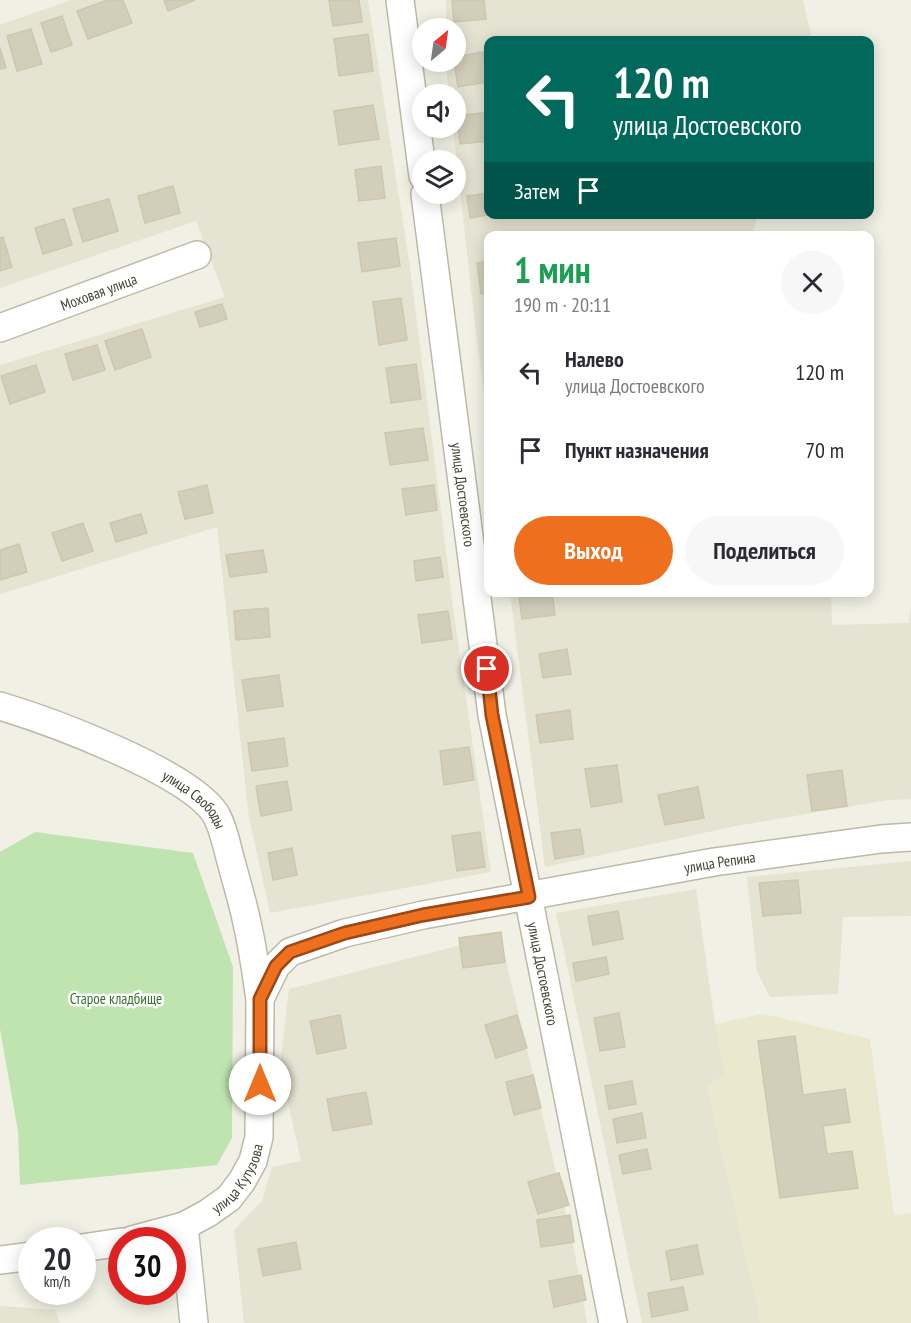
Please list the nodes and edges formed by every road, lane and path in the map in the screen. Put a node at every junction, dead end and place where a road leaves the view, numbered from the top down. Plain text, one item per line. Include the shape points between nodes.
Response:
1 (400, 0) edge
2 (420, 150) edge
3 (426, 204) edge
4 (196, 255) dead end
5 (0, 328) edge
6 (0, 706) edge
7 (911, 837) edge
8 (529, 897) junction
9 (247, 923) junction
10 (290, 952) junction
11 (260, 999) junction
12 (184, 1226) junction
13 (180, 1227) edge
14 (18, 1258) edge
15 (0, 1260) edge
16 (194, 1323) edge
17 (613, 1323) edge

1 - 2 street
3 - 8 street, улица Достоевского via 492,715
4 - 5 street, Моховая улица
6 - 9 street, улица Свободы via 121,753 159,771 203,800 223,832
7 - 8 street, улица Репина via 714,862
8 - 10 street via 423,915 345,933
8 - 17 street, улица Достоевского
9 - 10 street
9 - 11 street, улица Свободы
10 - 11 street, улица Кутузова via 276,966
11 - 12 street, улица Кутузова via 259,1137 253,1161 228,1198
12 - 13 street, улица Кутузова
12 - 16 street
14 - 15 street

